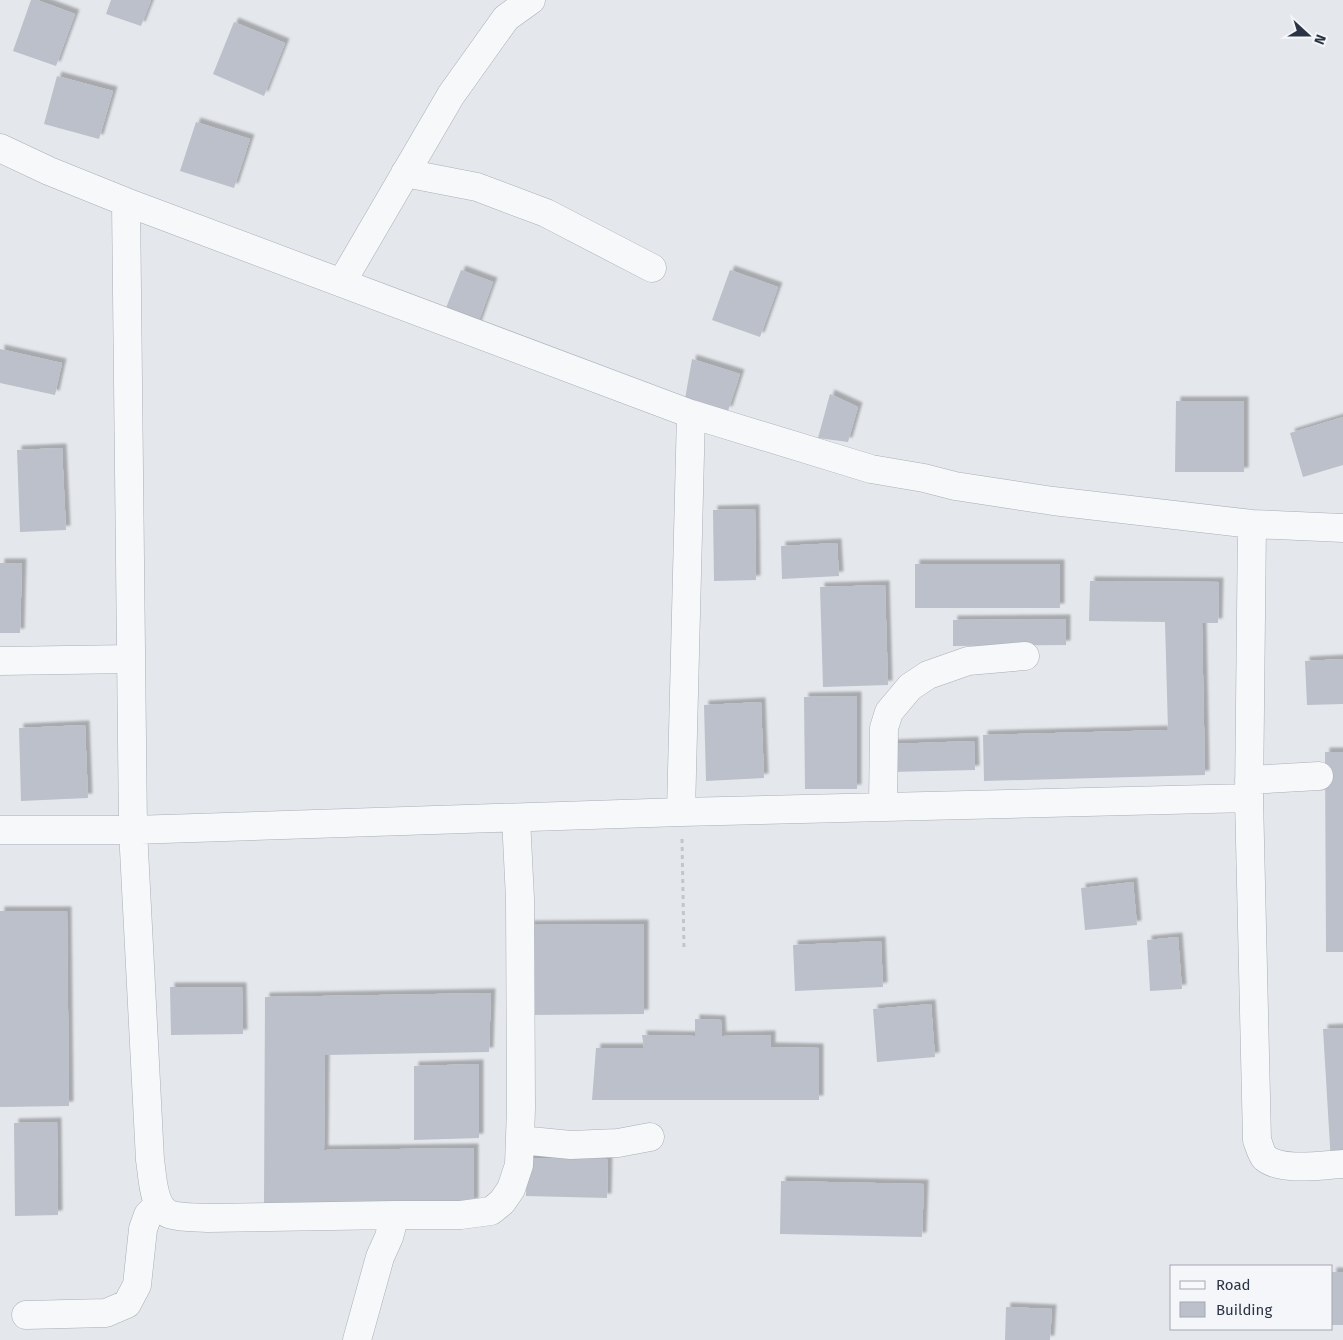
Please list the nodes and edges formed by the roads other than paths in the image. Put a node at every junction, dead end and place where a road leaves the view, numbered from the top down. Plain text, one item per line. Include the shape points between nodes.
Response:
1 (531, 0) edge
2 (0, 148) edge
3 (405, 172) junction
4 (126, 202) junction
5 (652, 268) dead end
6 (342, 282) junction
7 (691, 414) junction
8 (1252, 524) junction
9 (1343, 528) edge
10 (1025, 656) dead end
11 (131, 659) junction
12 (0, 661) edge
13 (1319, 776) dead end
14 (1249, 789) junction
15 (883, 807) junction
16 (681, 812) junction
17 (516, 818) junction
18 (0, 830) edge
19 (133, 830) junction
20 (650, 1137) dead end
21 (520, 1140) junction
22 (1343, 1164) edge
23 (159, 1204) junction
24 (395, 1215) junction
25 (26, 1315) dead end
26 (357, 1340) edge

1 - 3 street via 506,18 451,95
2 - 4 street
3 - 5 street via 477,187 546,213
3 - 6 street
4 - 6 street
4 - 11 street
6 - 7 street
7 - 8 street via 871,469 955,486
7 - 16 street
8 - 9 street
8 - 14 street
10 - 15 street via 968,661 928,675 910,687 888,712 884,728
11 - 12 street
11 - 19 street
13 - 14 street
14 - 15 street
14 - 22 street via 1257,1140 1264,1157 1276,1164
15 - 16 street
16 - 17 street
17 - 19 street
17 - 21 street via 520,898
18 - 19 street
19 - 23 street via 150,1160
20 - 21 street via 618,1143 571,1145
21 - 24 street via 519,1165 511,1189 491,1211 461,1215
23 - 24 street via 171,1215 208,1218
23 - 25 street via 148,1215 143,1229 137,1285 127,1304 106,1313
24 - 26 street

